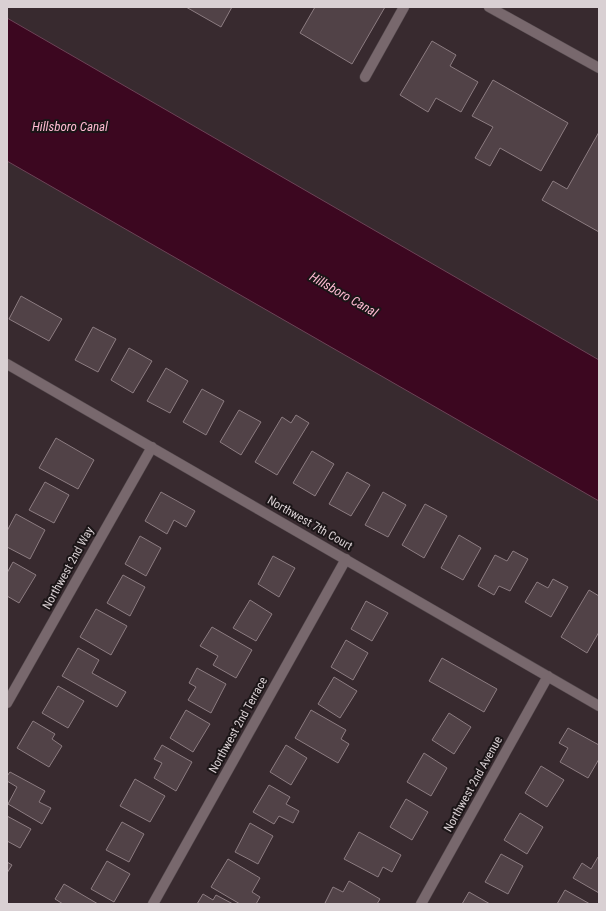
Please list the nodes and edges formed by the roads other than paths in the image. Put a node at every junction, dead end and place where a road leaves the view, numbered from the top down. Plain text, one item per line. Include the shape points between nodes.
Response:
1 (404, 7) edge
2 (489, 7) edge
3 (599, 68) edge
4 (365, 77) dead end
5 (7, 364) edge
6 (152, 447) junction
7 (346, 559) junction
8 (548, 676) junction
9 (7, 703) edge
10 (599, 706) edge
11 (153, 904) edge
12 (421, 904) edge

1 - 4 street
2 - 3 street
5 - 6 street, Northwest 7th Court
6 - 7 street, Northwest 7th Court
6 - 9 street, Northwest 2nd Way
7 - 8 street, Northwest 7th Court
7 - 11 street, Northwest 2nd Terrace
8 - 10 street, Northwest 7th Court
8 - 12 street, Northwest 2nd Avenue

